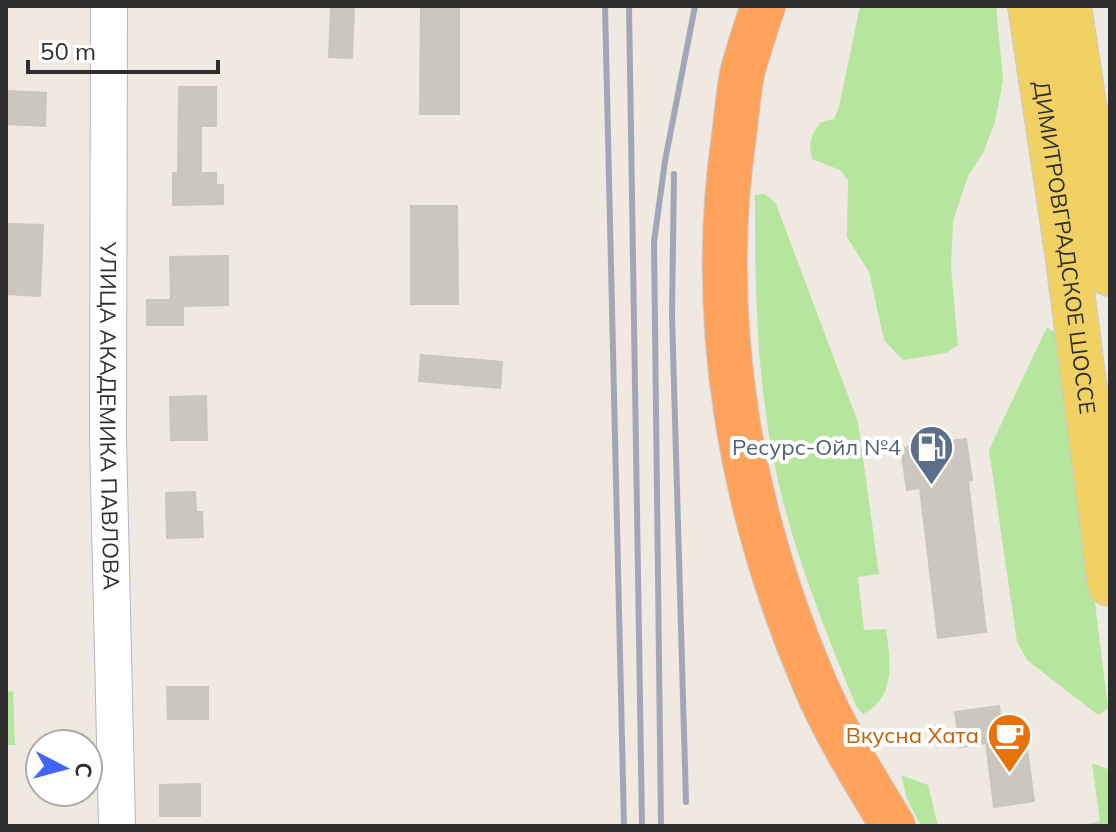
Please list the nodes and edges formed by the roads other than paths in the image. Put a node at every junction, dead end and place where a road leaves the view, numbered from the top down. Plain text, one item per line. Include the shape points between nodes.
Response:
1 (763, 6) edge
2 (1030, 6) edge
3 (1069, 6) edge
4 (109, 17) edge
5 (1110, 274) edge
6 (1110, 584) edge
7 (117, 826) edge
8 (893, 826) edge

1 - 8 highway via 743,71 723,257 726,337 743,451 770,560 815,684
2 - 6 main road, ДИМИТРОВГРАДСКОЕ ШОССЕ
3 - 5 main road, ДИМИТРОВГРАДСКОЕ ШОССЕ
4 - 7 street, УЛИЦА АКАДЕМИКА ПАВЛОВА via 108,438

